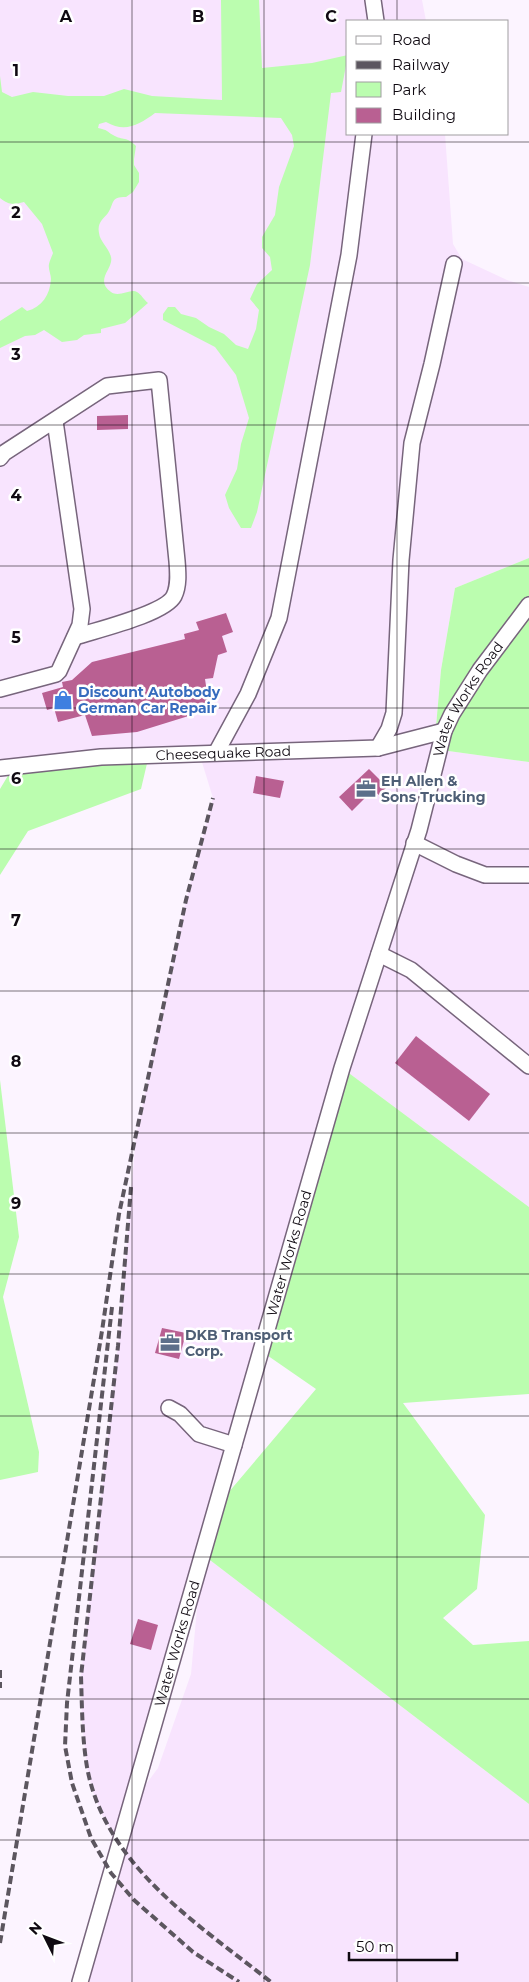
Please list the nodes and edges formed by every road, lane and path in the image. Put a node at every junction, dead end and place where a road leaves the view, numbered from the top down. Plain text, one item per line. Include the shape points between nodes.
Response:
1 (373, 0) edge
2 (376, 20) edge
3 (364, 135) edge
4 (454, 264) dead end
5 (55, 420) junction
6 (0, 458) edge
7 (529, 605) edge
8 (75, 637) junction
9 (0, 689) edge
10 (444, 731) junction
11 (378, 748) junction
12 (216, 753) junction
13 (0, 768) edge
14 (414, 844) junction
15 (529, 875) edge
16 (379, 954) junction
17 (529, 1066) edge
18 (170, 1408) dead end
19 (234, 1445) junction
20 (80, 1982) edge

1 - 2 street
3 - 12 street via 350,255 279,618 248,694
4 - 11 street via 412,443 400,560 394,713
5 - 6 street
5 - 8 street via 82,609
5 - 8 street via 107,386 159,380 178,576 176,590 170,602 154,612
7 - 10 street, Water Works Road via 480,670
8 - 9 street via 56,674
10 - 11 street, Cheesequake Road
10 - 14 street, Water Works Road
11 - 12 street, Cheesequake Road
12 - 13 street, Cheesequake Road via 101,757
14 - 15 street via 485,875
14 - 16 street, Water Works Road
16 - 17 street via 411,970
16 - 19 street, Water Works Road via 342,1068
18 - 19 street via 198,1434
19 - 20 street, Water Works Road

